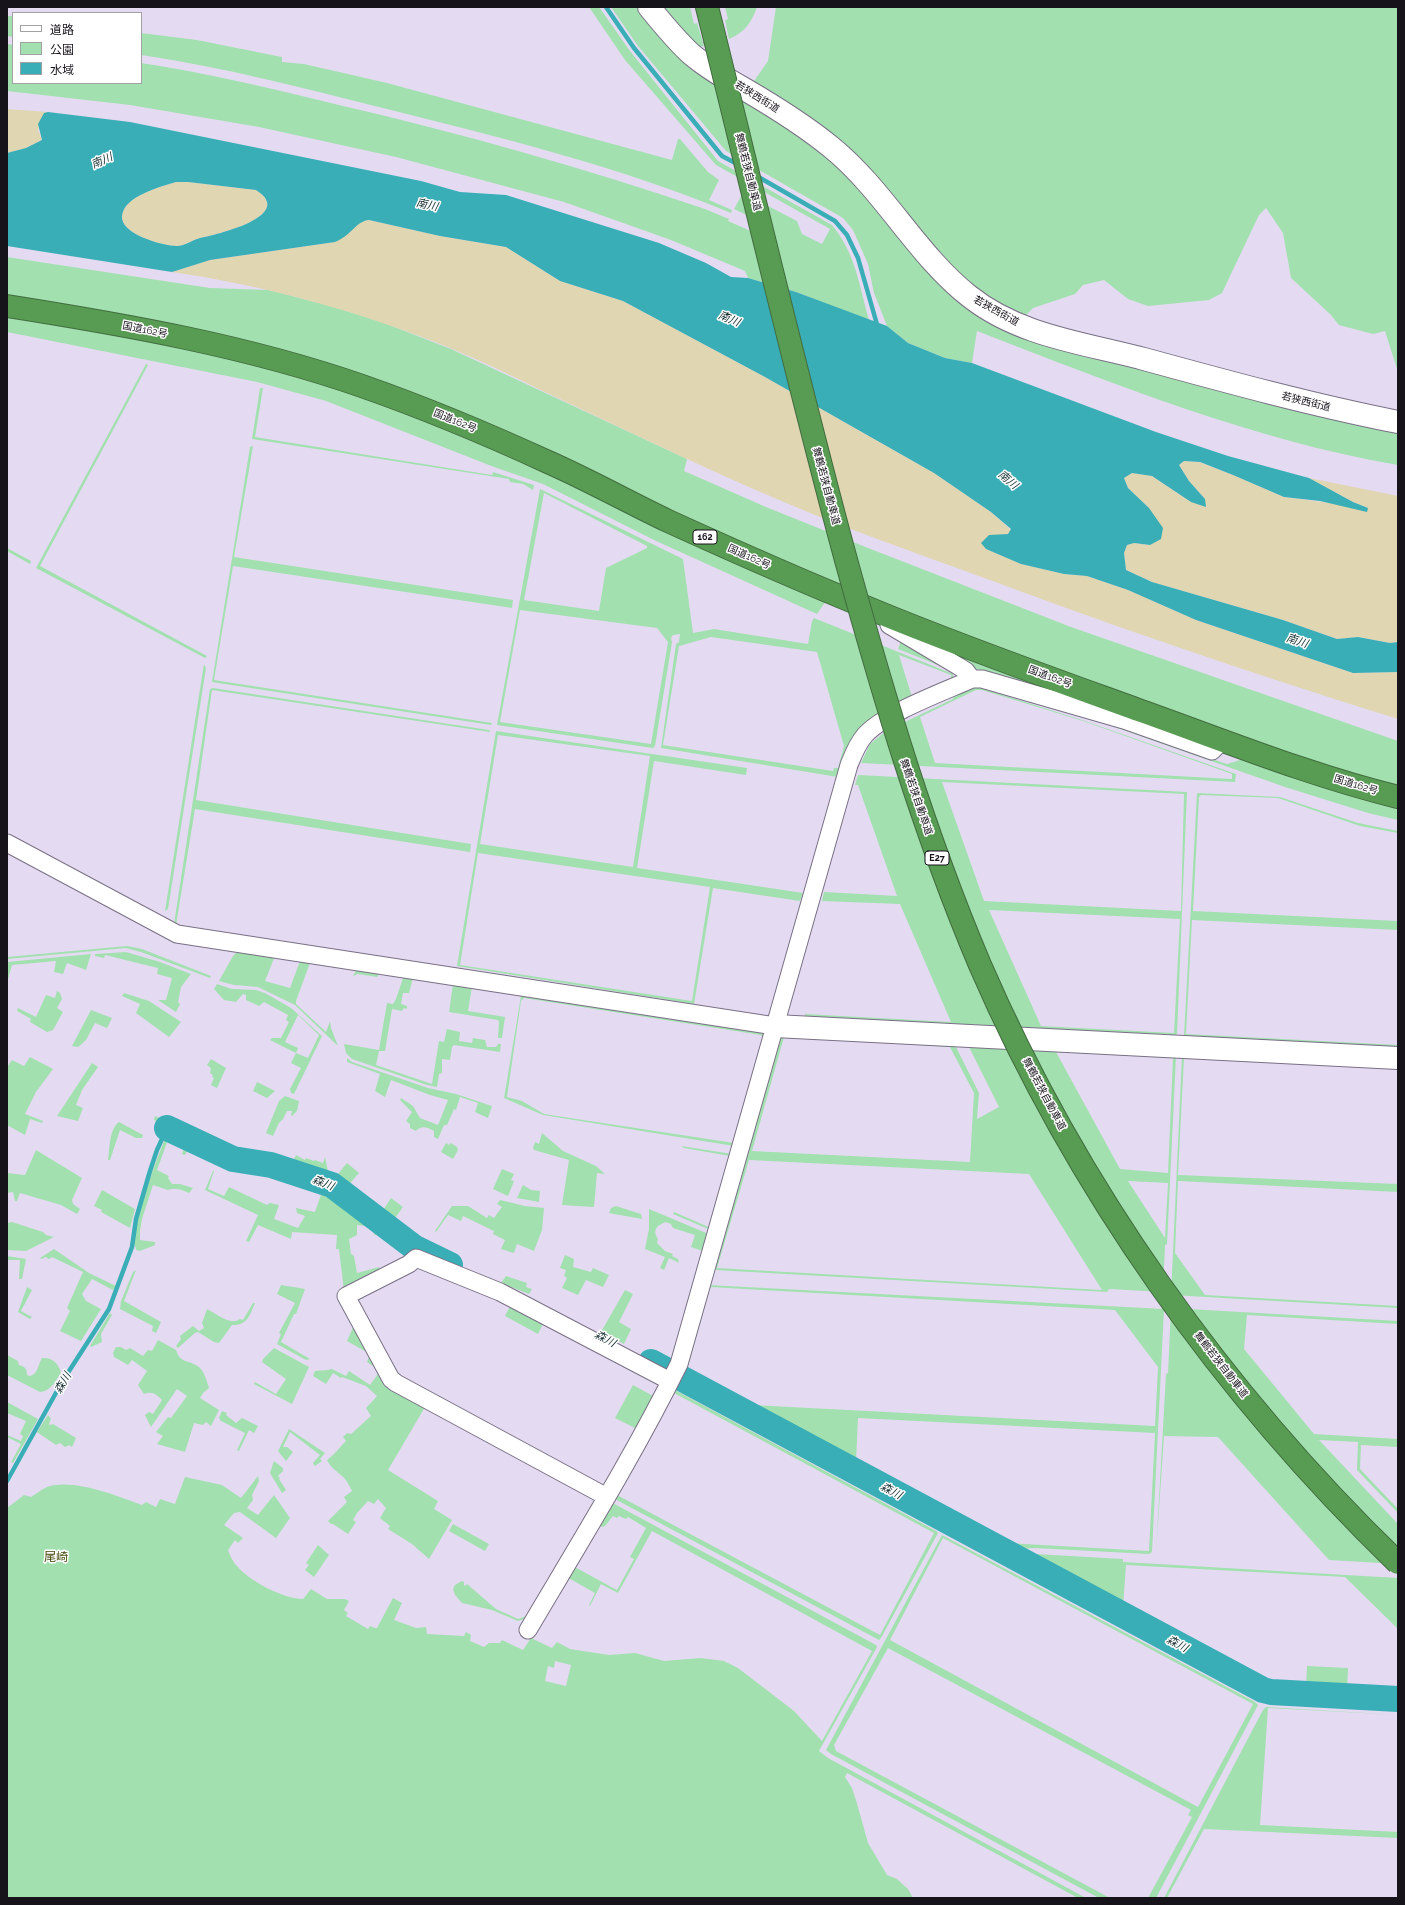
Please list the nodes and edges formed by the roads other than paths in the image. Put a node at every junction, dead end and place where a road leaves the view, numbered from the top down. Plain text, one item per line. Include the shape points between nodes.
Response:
1 (649, 7) edge
2 (707, 7) edge
3 (7, 306) edge
4 (1398, 422) edge
5 (875, 611) junction
6 (972, 679) junction
7 (1223, 740) junction
8 (1398, 797) edge
9 (7, 843) edge
10 (775, 1026) junction
11 (1398, 1058) edge
12 (673, 1376) junction
13 (607, 1497) junction
14 (1398, 1563) edge
15 (528, 1630) dead end

1 - 4 street, 若狭西街道 via 676,39 703,63 787,116 846,160 880,195 941,269 970,297 987,308 1025,327 1069,341 1296,399
2 - 14 highway, 舞鶴若狭自動車道 / E27, bridge via 822,472 876,672 934,849 982,969 1057,1120 1156,1278 1222,1368 1266,1421 1343,1508
3 - 5 highway, 国道162号 / 162 via 234,348 366,388 482,432 552,463 664,519
5 - 6 street via 884,622 966,671
5 - 7 highway, 国道162号 / 162
6 - 7 street via 994,682 1117,718 1212,751
6 - 10 street via 876,725 859,742 849,765
7 - 8 highway, 国道162号 / 162 via 1314,772
9 - 10 street via 177,934
10 - 11 street
10 - 12 street via 679,1364
12 - 13 street
12 - 13 street via 593,1334 416,1258 346,1296 396,1384
13 - 15 street

